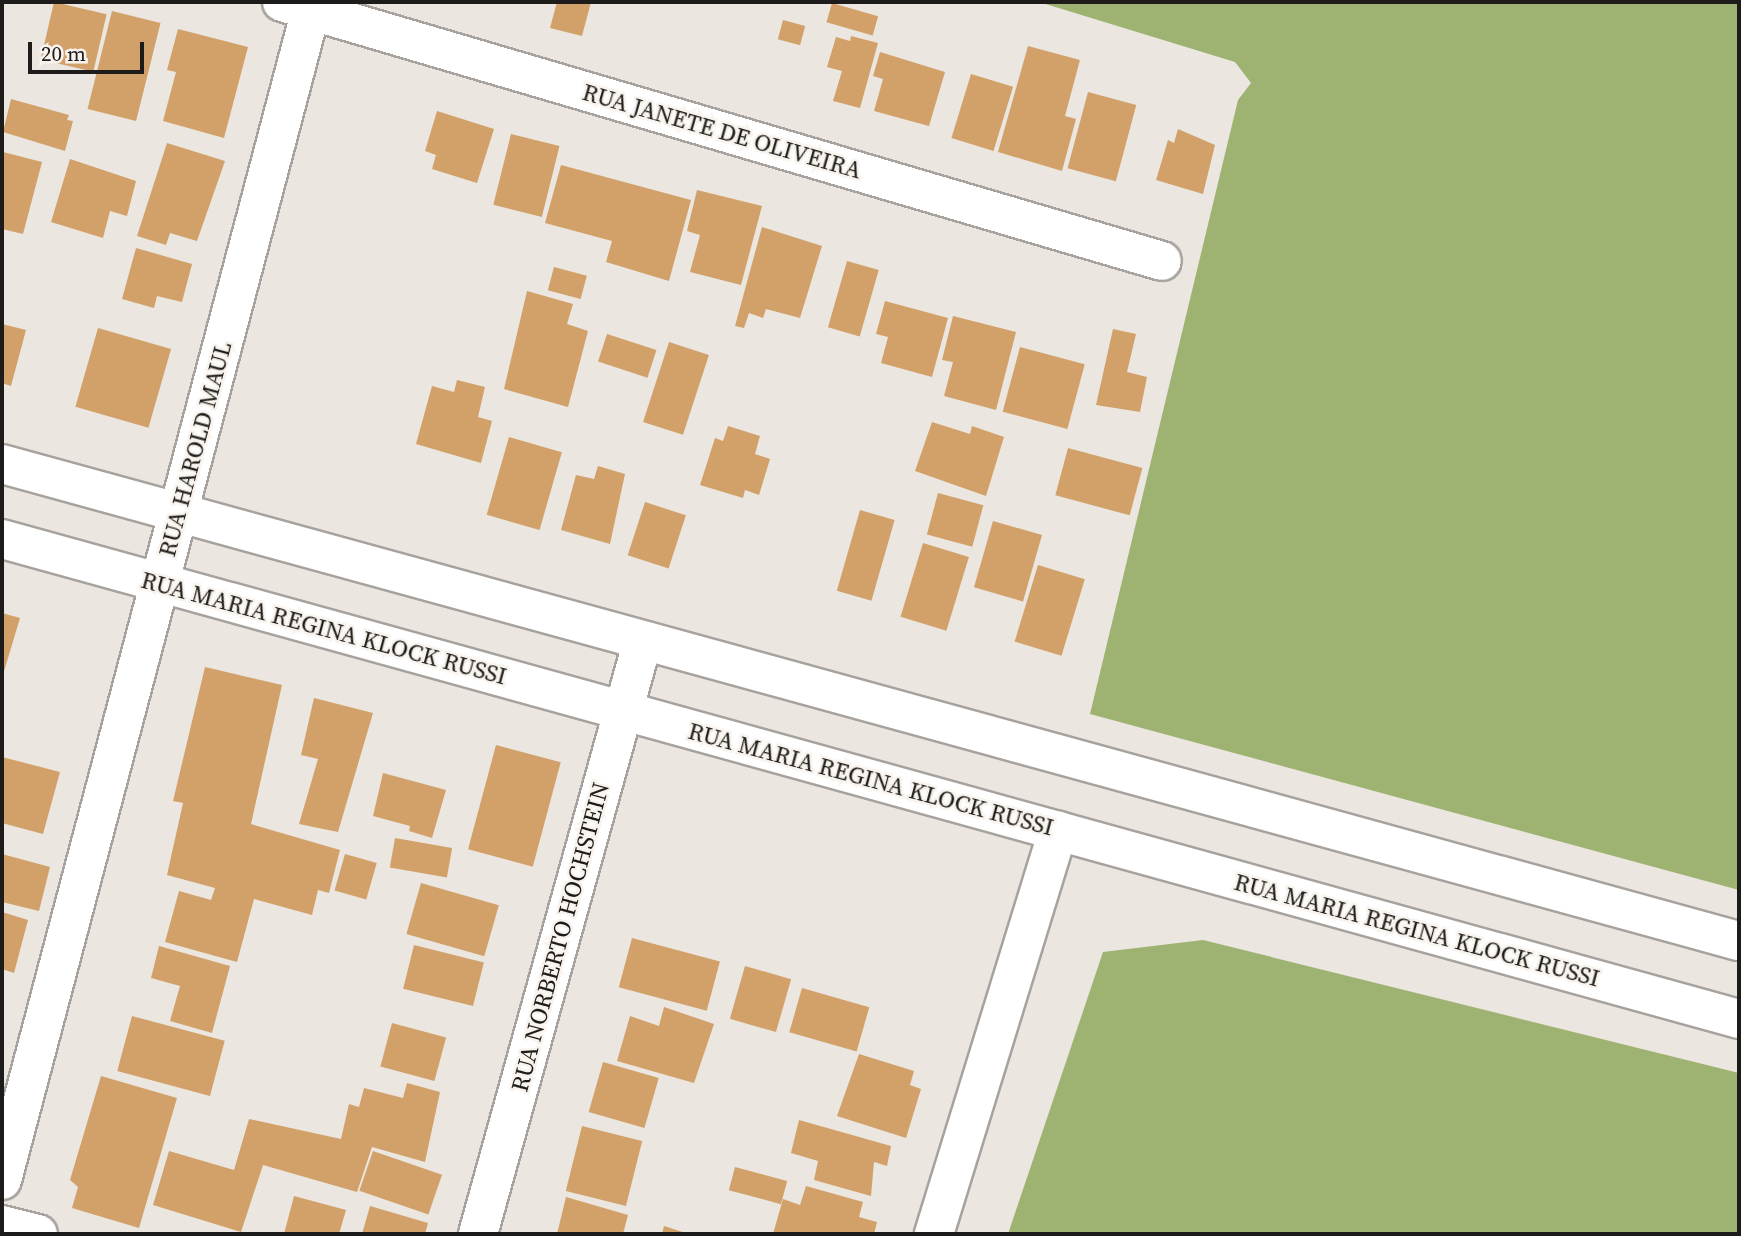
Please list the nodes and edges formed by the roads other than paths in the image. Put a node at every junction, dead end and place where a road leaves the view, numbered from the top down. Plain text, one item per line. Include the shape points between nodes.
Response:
1 (302, 5) edge
2 (1161, 261) dead end
3 (2, 464) edge
4 (178, 513) junction
5 (2, 539) edge
6 (160, 583) junction
7 (643, 640) junction
8 (623, 711) junction
9 (1058, 831) junction
10 (1739, 941) edge
11 (1739, 1019) edge
12 (2, 1180) edge
13 (2, 1225) edge
14 (38, 1234) edge
15 (478, 1234) edge
16 (934, 1234) edge

1 - 2 street, RUA JANETE DE OLIVEIRA
1 - 4 street, RUA HAROLD MAUL
3 - 4 street
4 - 6 street, RUA HAROLD MAUL
4 - 7 street
5 - 6 street, RUA MARIA REGINA KLOCK RUSSI
6 - 8 street, RUA MARIA REGINA KLOCK RUSSI
6 - 12 street, RUA HAROLD MAUL
7 - 8 street, RUA NORBERTO HOCHSTEIN
7 - 10 street
8 - 9 street, RUA MARIA REGINA KLOCK RUSSI
8 - 15 street, RUA NORBERTO HOCHSTEIN
9 - 11 street, RUA MARIA REGINA KLOCK RUSSI
9 - 16 street
13 - 14 street

